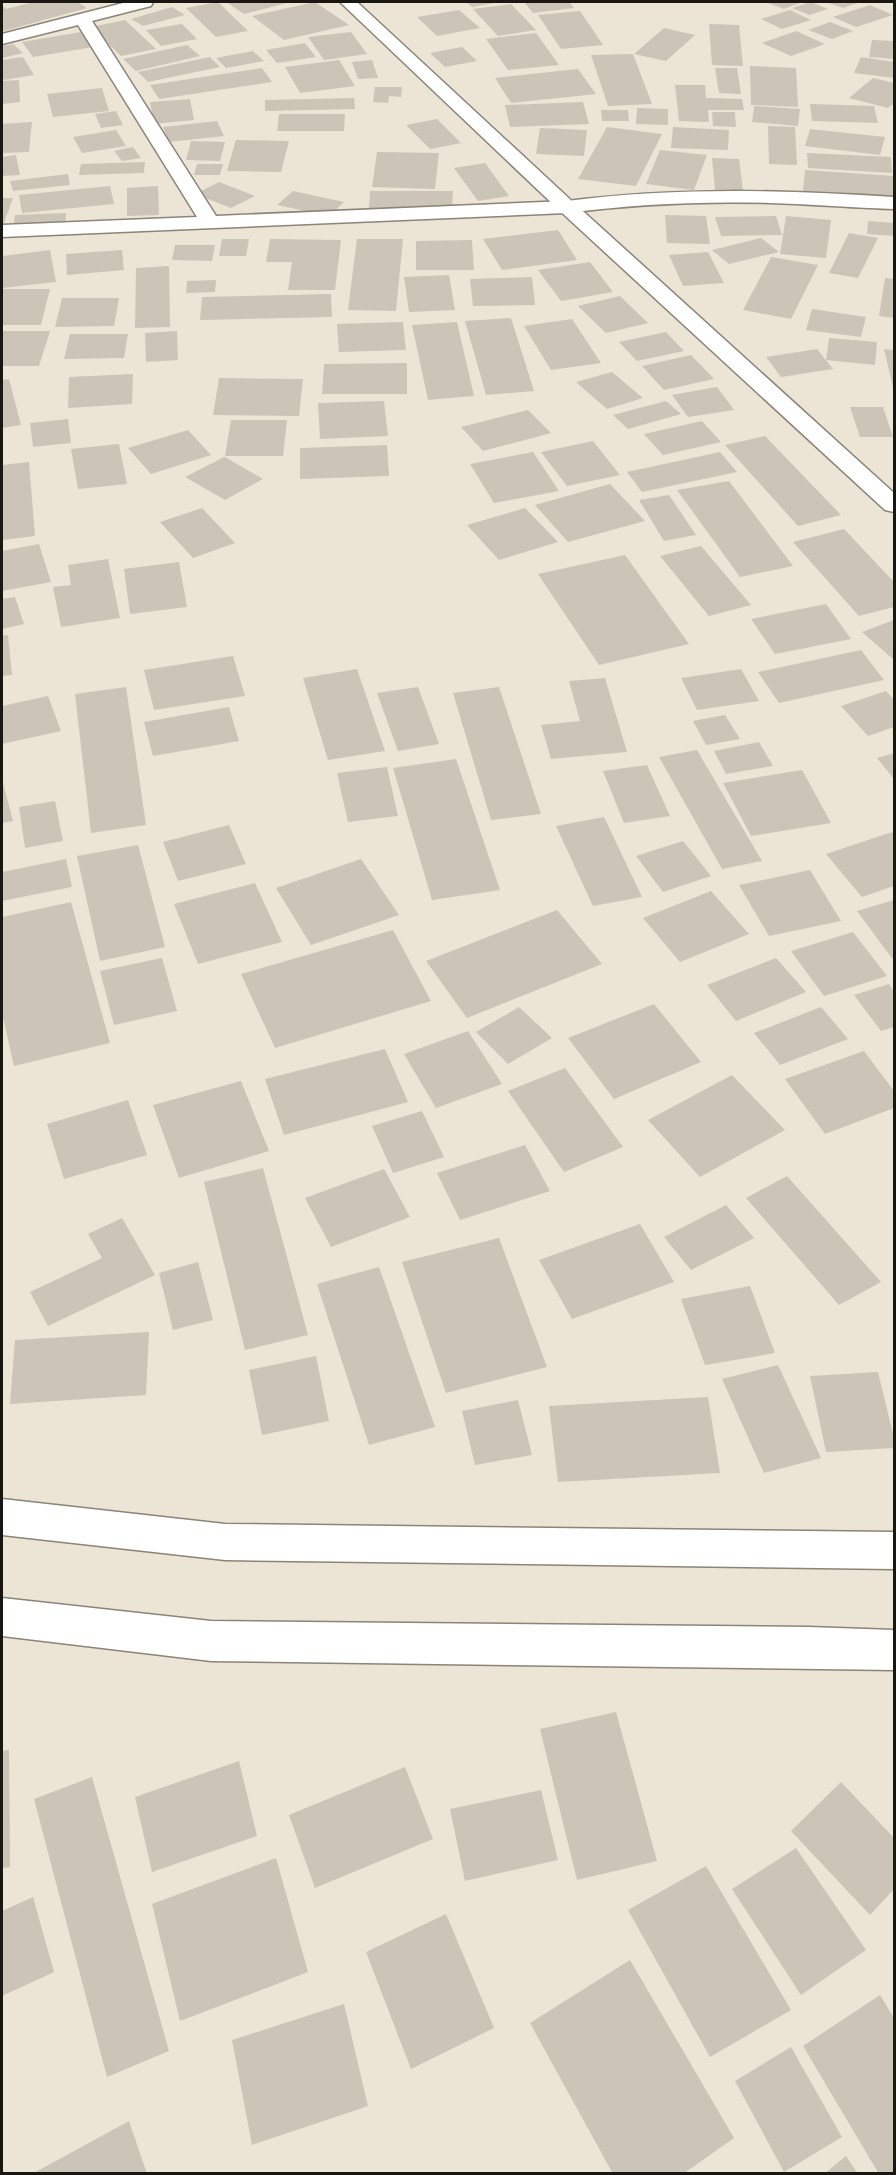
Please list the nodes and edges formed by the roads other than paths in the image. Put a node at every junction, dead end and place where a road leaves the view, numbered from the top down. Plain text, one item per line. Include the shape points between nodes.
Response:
1 (145, 2) edge
2 (348, 2) edge
3 (82, 18) junction
4 (2, 39) edge
5 (894, 203) edge
6 (567, 207) junction
7 (210, 222) junction
8 (2, 231) edge
9 (894, 505) edge
10 (2, 1517) edge
11 (894, 1551) edge
12 (2, 1617) edge
13 (894, 1650) edge

1 - 3 main road
2 - 6 main road
3 - 4 main road
3 - 7 main road
5 - 6 main road via 792,196 692,197
6 - 7 main road
6 - 9 main road
7 - 8 main road
10 - 11 main road via 225,1542
12 - 13 main road via 211,1641

